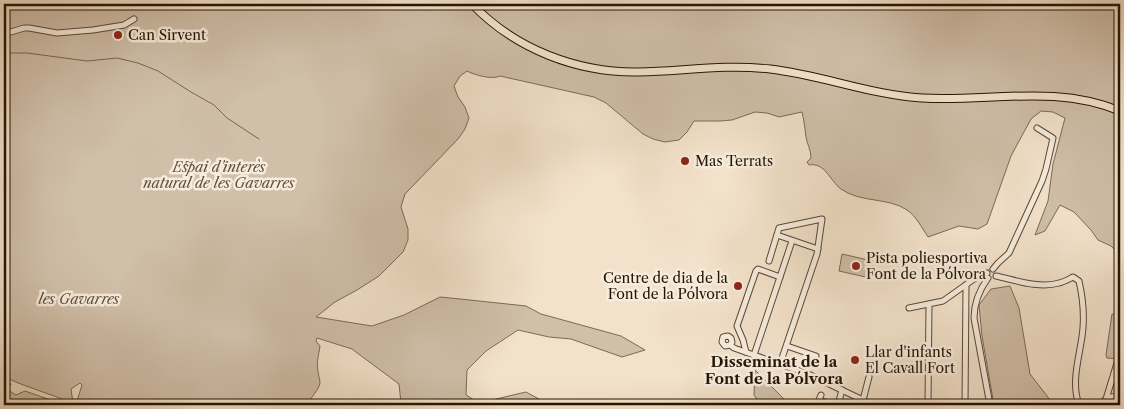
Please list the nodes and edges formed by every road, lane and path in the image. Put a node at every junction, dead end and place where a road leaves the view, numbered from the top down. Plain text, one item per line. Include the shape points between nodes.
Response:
1 (472, 4) edge
2 (134, 19) dead end
3 (4, 34) edge
4 (1120, 111) edge
5 (1037, 128) dead end
6 (777, 235) junction
7 (792, 241) junction
8 (818, 249) junction
9 (769, 261) dead end
10 (993, 269) junction
11 (988, 275) junction
12 (996, 276) junction
13 (780, 277) junction
14 (966, 285) junction
15 (929, 304) junction
16 (909, 308) dead end
17 (730, 345) dead end
18 (786, 346) junction
19 (746, 352) junction
20 (754, 355) junction
21 (816, 356) dead end
22 (1118, 360) dead end
23 (780, 364) junction
24 (869, 377) dead end
25 (842, 390) junction
26 (1120, 390) edge
27 (821, 395) dead end
28 (1119, 397) edge
29 (863, 400) junction
30 (1103, 402) edge
31 (836, 405) edge
32 (869, 405) edge
33 (928, 405) edge
34 (965, 405) edge
35 (990, 405) edge
36 (1079, 405) edge
37 (1111, 405) edge

1 - 4 highway via 503,31 530,47 561,60 599,69 637,72 746,67 794,72 911,97 1060,97
2 - 3 street via 124,25 93,30 56,33 24,28
5 - 10 street via 1053,138 1044,176 1009,253
6 - 7 street
6 - 8 street via 780,228 822,219
6 - 9 street
7 - 8 street
7 - 13 street
8 - 18 street
10 - 11 street
10 - 12 street
11 - 12 street via 993,279
11 - 14 street
11 - 35 street via 978,297 974,318
12 - 36 street via 1046,285 1074,277 1079,281 1083,325 1075,394
13 - 19 street via 756,271 736,326
13 - 20 street
14 - 15 street via 943,302
14 - 34 street
15 - 16 street
15 - 33 street
17 - 19 street
18 - 21 street
18 - 23 street
19 - 20 street
20 - 23 street
22 - 30 street
23 - 25 street
24 - 29 street
25 - 29 street
25 - 31 street
26 - 28 street
27 - 31 street via 819,400
28 - 30 street via 1112,396
29 - 32 street
30 - 37 street

